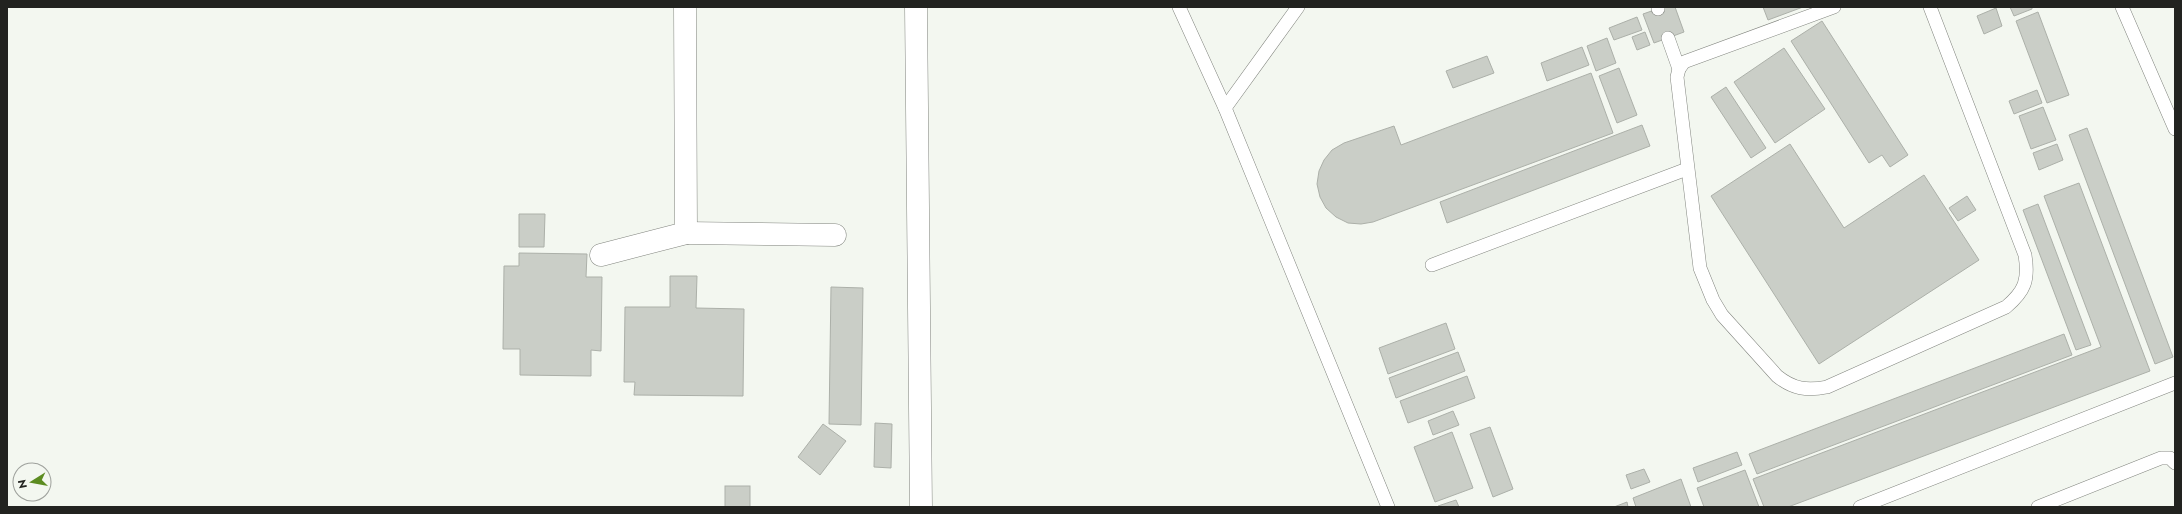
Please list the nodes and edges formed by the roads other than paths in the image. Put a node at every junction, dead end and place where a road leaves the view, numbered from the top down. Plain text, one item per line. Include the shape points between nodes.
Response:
1 (685, 7) edge
2 (916, 7) edge
3 (1179, 7) edge
4 (1298, 7) edge
5 (1834, 7) edge
6 (1930, 7) edge
7 (2122, 7) edge
8 (1668, 38) dead end
9 (1679, 69) junction
10 (1225, 108) junction
11 (2175, 129) edge
12 (1687, 169) junction
13 (686, 233) junction
14 (835, 235) dead end
15 (601, 256) dead end
16 (1432, 265) dead end
17 (2175, 384) edge
18 (2175, 463) edge
19 (921, 507) edge
20 (1388, 507) edge
21 (1860, 507) edge
22 (2038, 507) edge

1 - 13 street
2 - 19 street
3 - 10 lane
4 - 10 lane
5 - 9 lane via 1684,62
6 - 12 lane via 2025,255 2028,270 2025,285 2017,298 2006,307 1827,387 1807,389 1788,384 1777,376 1722,315 1713,300 1700,268
7 - 11 lane
8 - 9 lane
9 - 12 lane via 1677,77
10 - 20 lane
12 - 16 lane
13 - 14 street
13 - 15 street
17 - 21 lane
18 - 22 lane via 2170,458 2161,458

